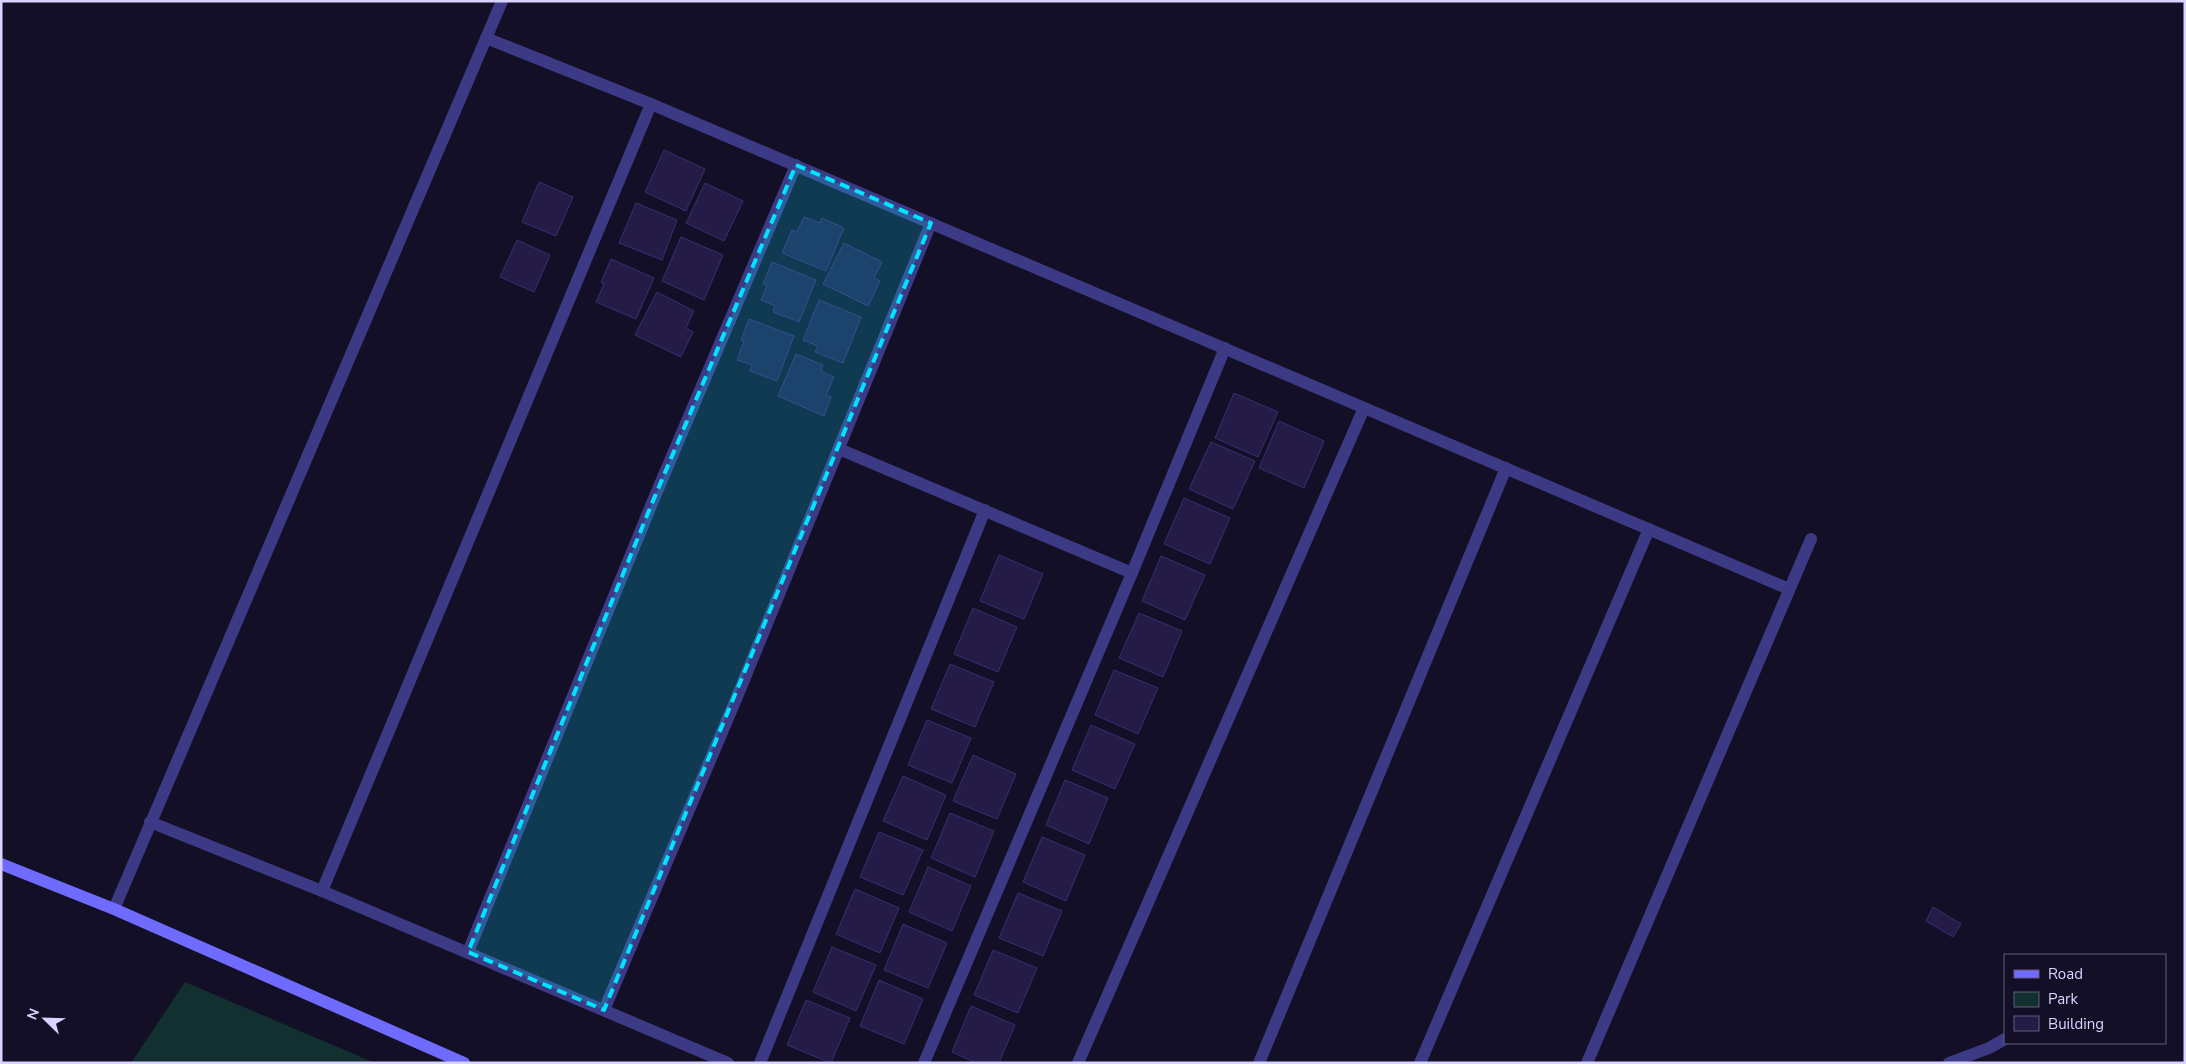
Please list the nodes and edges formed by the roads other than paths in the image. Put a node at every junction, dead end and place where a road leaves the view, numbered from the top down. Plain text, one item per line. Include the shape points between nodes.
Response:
1 (502, 1) edge
2 (486, 38) junction
3 (651, 104) junction
4 (796, 166) junction
5 (931, 223) junction
6 (1225, 348) junction
7 (1364, 408) junction
8 (838, 449) junction
9 (1506, 468) junction
10 (985, 510) junction
11 (1649, 529) junction
12 (1811, 539) dead end
13 (1132, 573) junction
14 (1789, 589) junction
15 (150, 822) junction
16 (1, 864) edge
17 (322, 891) junction
18 (114, 909) junction
19 (468, 952) junction
20 (604, 1010) junction
21 (2004, 1040) edge
22 (464, 1063) edge
23 (727, 1063) edge
24 (760, 1063) edge
25 (924, 1063) edge
26 (1078, 1063) edge
27 (1259, 1063) edge
28 (1420, 1063) edge
29 (1587, 1063) edge
30 (1949, 1063) edge

1 - 2 street
2 - 3 street
2 - 15 street
3 - 4 street
3 - 17 street
4 - 5 street
4 - 19 street via 654,496
5 - 6 street
5 - 8 street
6 - 7 street
6 - 13 street
7 - 9 street
7 - 26 street
8 - 10 street
8 - 20 street
9 - 11 street
9 - 27 street
10 - 13 street
10 - 24 street
11 - 14 street
11 - 28 street
12 - 14 street
13 - 25 street
14 - 29 street
15 - 17 street
15 - 18 street
16 - 18 street
17 - 19 street
18 - 22 street
19 - 20 street
20 - 23 street
21 - 30 street

